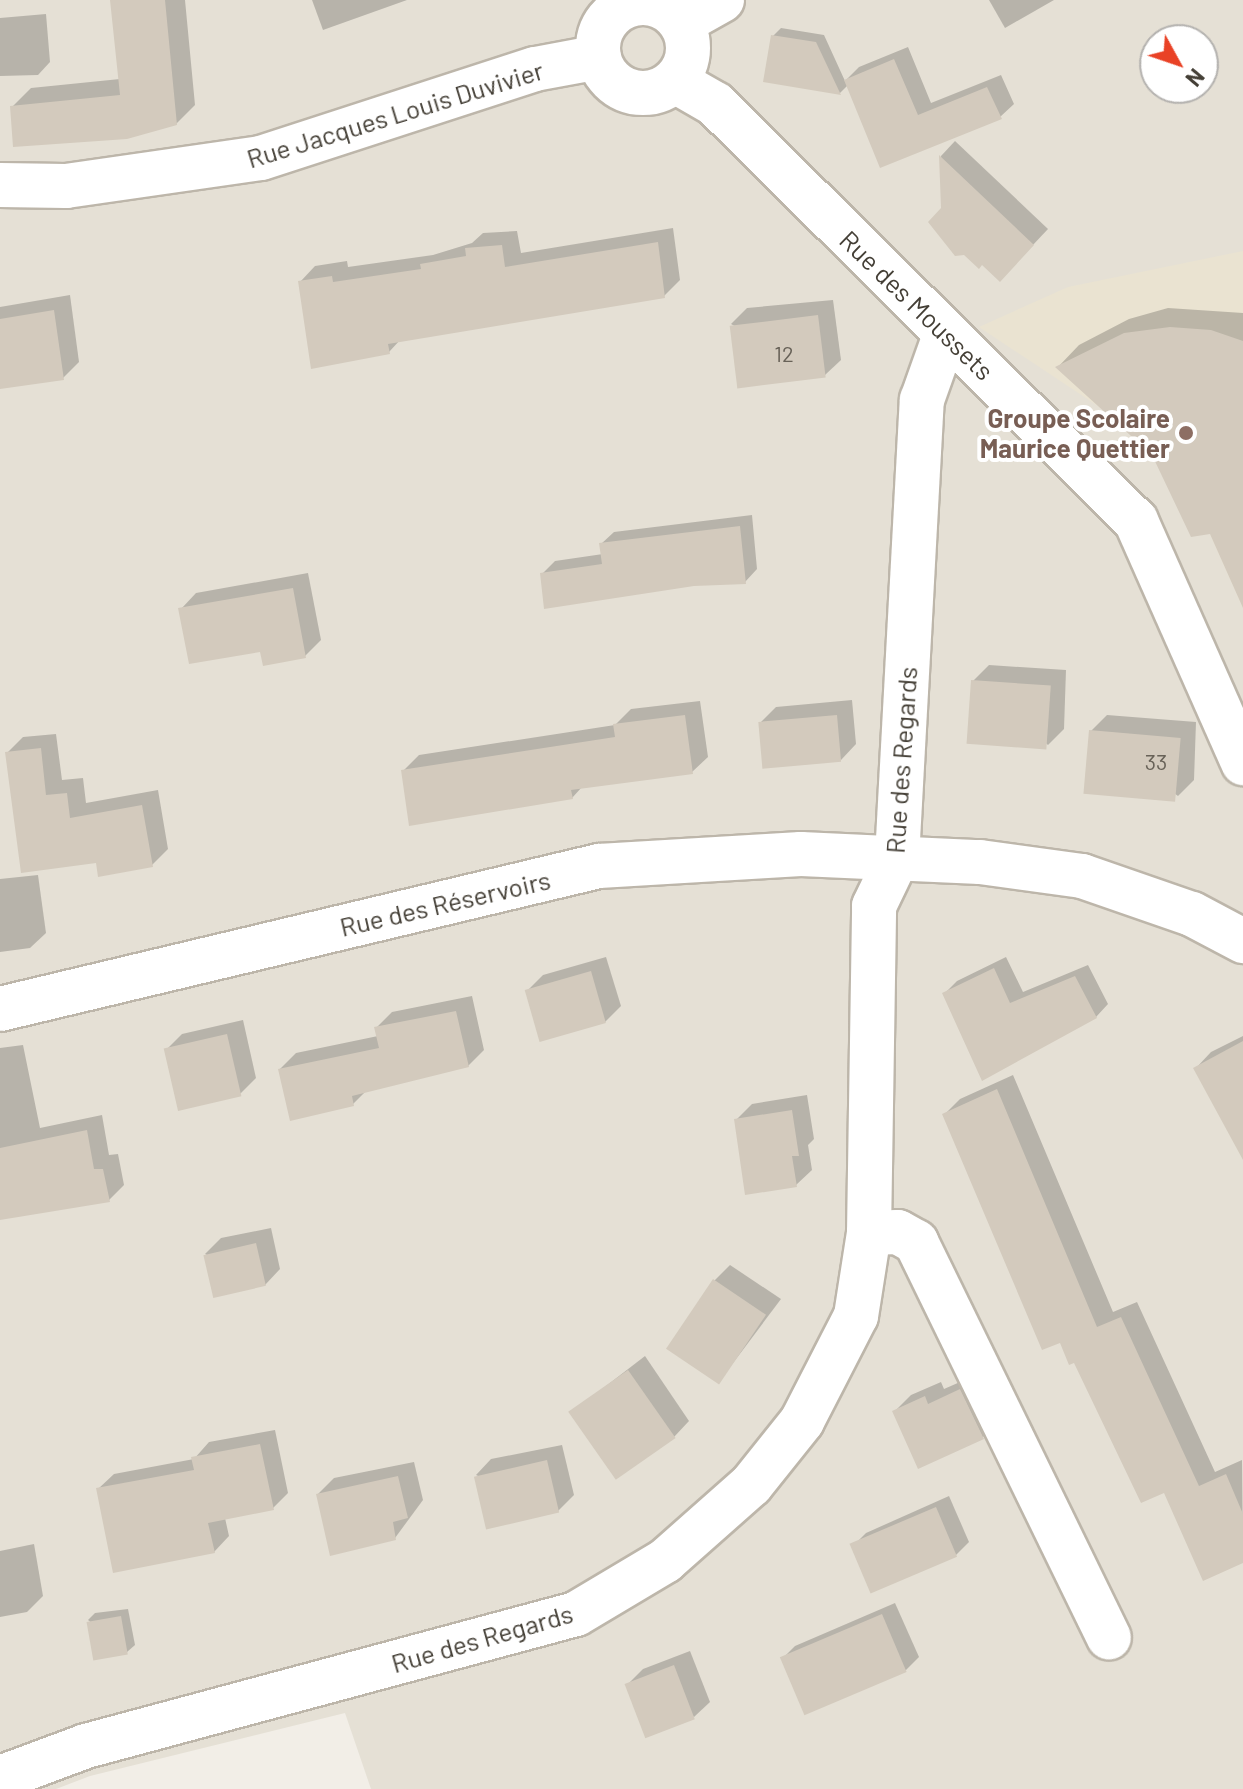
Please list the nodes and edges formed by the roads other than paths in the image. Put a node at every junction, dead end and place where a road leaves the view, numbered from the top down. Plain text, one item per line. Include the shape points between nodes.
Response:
1 (722, 0) edge
2 (618, 4) edge
3 (681, 23) junction
4 (599, 57) junction
5 (675, 81) junction
6 (0, 185) edge
7 (945, 335) junction
8 (1243, 763) edge
9 (897, 858) junction
10 (1243, 941) edge
11 (0, 1009) edge
12 (869, 1233) junction
13 (1109, 1637) dead end
14 (0, 1778) edge

1 - 3 street
2 - 3 street via 655,4
2 - 4 street via 599,38
3 - 5 street via 688,53
4 - 5 street via 607,75 621,87 649,92
4 - 6 street, Rue Jacques Louis Duvivier via 535,69 261,158 66,186
5 - 7 street, Rue des Moussets via 715,104
7 - 8 street, Rue des Moussets via 1136,521
7 - 9 street, Rue des Regards via 922,400
9 - 10 street, Rue des Réservoirs via 980,862 1082,876 1192,914
9 - 11 street, Rue des Réservoirs via 801,854 599,866
9 - 12 street, Rue des Regards via 874,906
12 - 13 street via 898,1232 916,1242
12 - 14 street, Rue des Regards via 856,1316 802,1421 751,1485 665,1561 576,1614 86,1746

